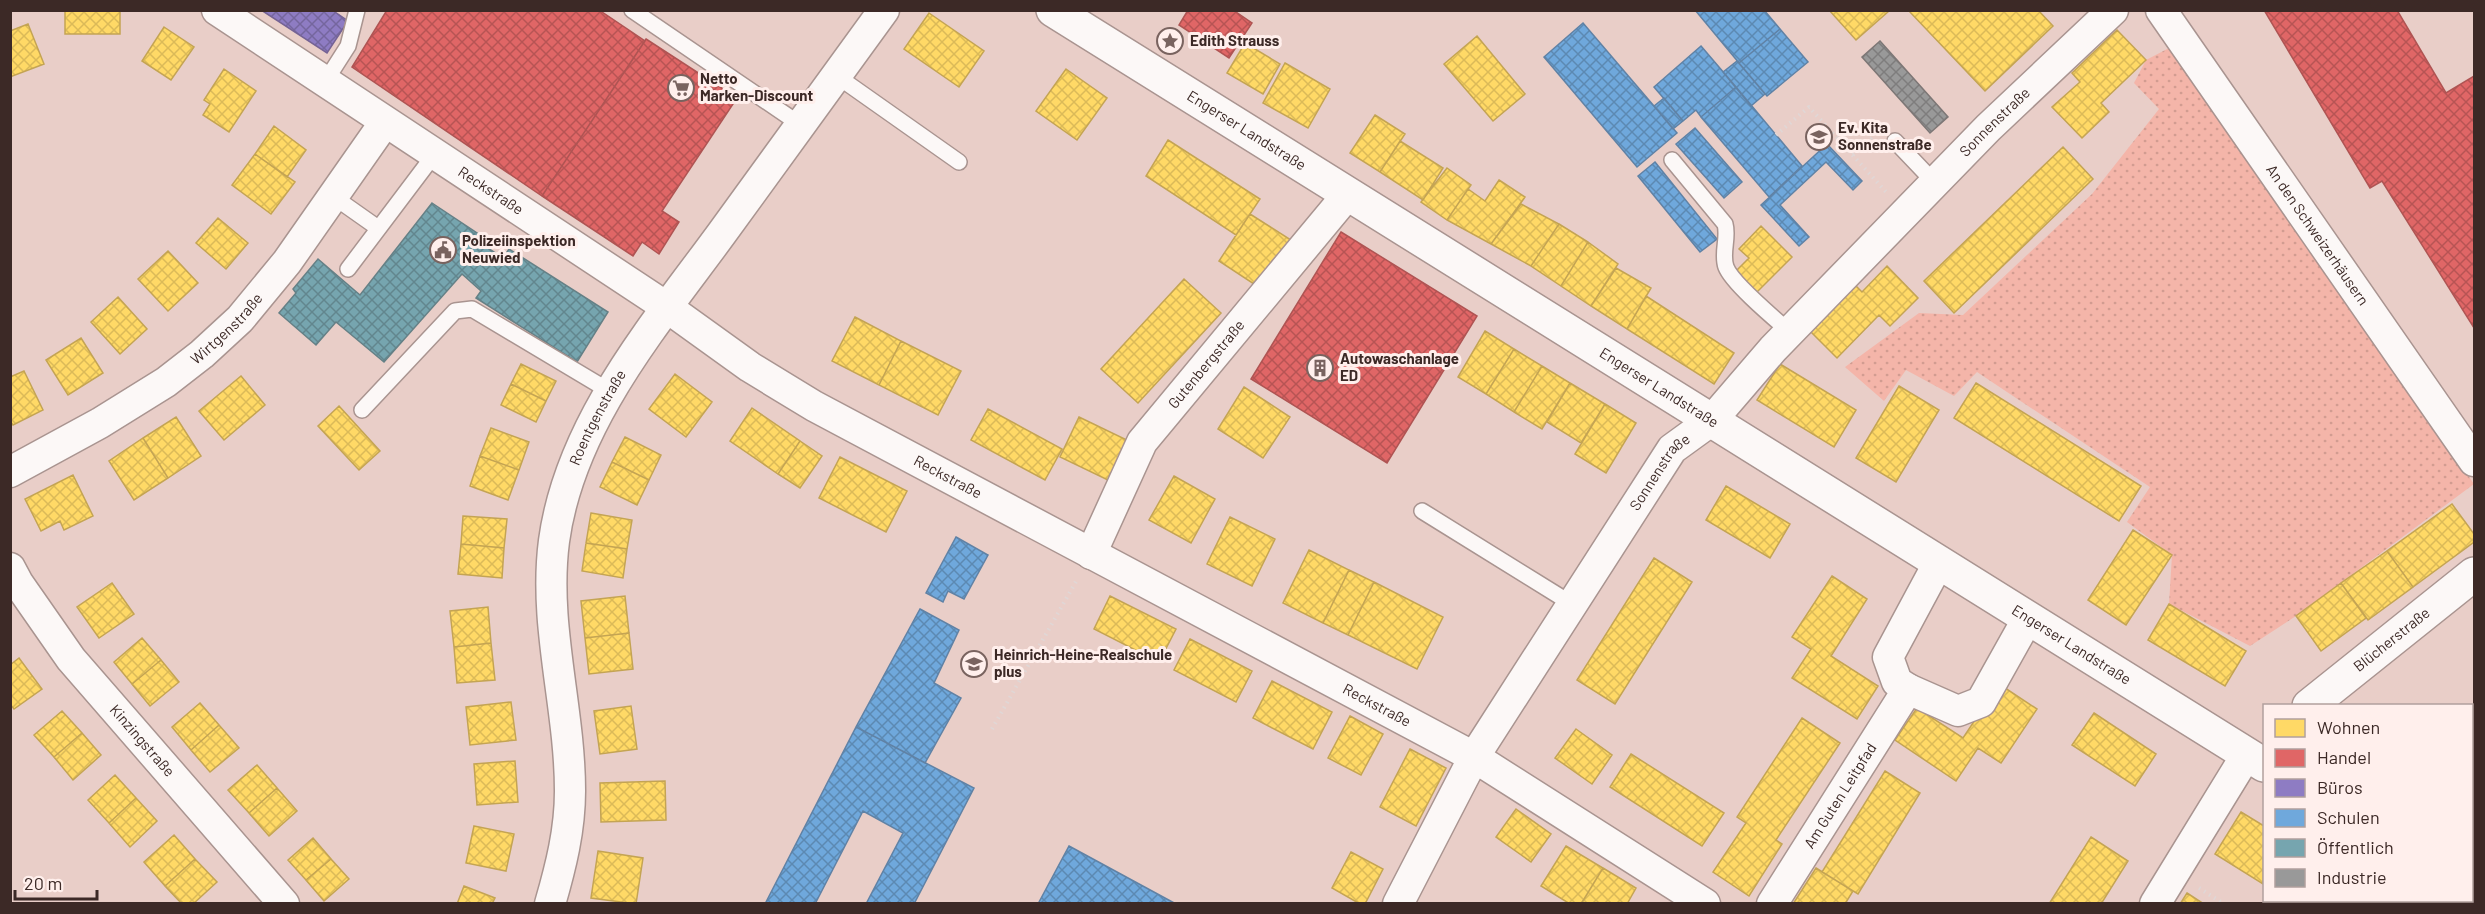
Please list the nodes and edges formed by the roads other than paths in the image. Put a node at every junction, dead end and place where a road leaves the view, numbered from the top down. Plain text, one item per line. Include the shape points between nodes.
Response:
1 (217, 10) edge
2 (357, 10) edge
3 (632, 10) edge
4 (884, 10) edge
5 (1053, 10) edge
6 (2113, 10) edge
7 (2161, 10) edge
8 (837, 76) junction
9 (325, 82) junction
10 (385, 122) junction
11 (801, 125) junction
12 (1895, 141) dead end
13 (434, 155) junction
14 (1672, 160) dead end
15 (959, 162) dead end
16 (1935, 183) junction
17 (1348, 194) junction
18 (334, 197) junction
19 (378, 228) junction
20 (348, 269) dead end
21 (668, 308) junction
22 (1790, 332) junction
23 (611, 392) junction
24 (362, 410) dead end
25 (1712, 420) junction
26 (2475, 461) edge
27 (10, 472) edge
28 (1422, 511) dead end
29 (1091, 554) junction
30 (1939, 562) junction
31 (10, 568) edge
32 (2475, 574) edge
33 (1572, 604) junction
34 (2028, 618) junction
35 (1908, 689) junction
36 (2310, 704) edge
37 (2259, 753) edge
38 (1474, 757) junction
39 (284, 903) edge
40 (550, 903) edge
41 (1398, 903) edge
42 (1705, 903) edge
43 (1772, 903) edge
44 (2155, 903) edge

1 - 9 street, Reckstraße
2 - 9 lane via 348,46
3 - 11 lane
4 - 8 street, Roentgenstraße
5 - 17 main road, Engerser Landstraße
6 - 16 street, Sonnenstraße
7 - 26 street, An den Schweizerhäusern
8 - 11 street, Roentgenstraße
8 - 15 lane
9 - 10 street, Reckstraße
10 - 13 street, Reckstraße
10 - 18 street, Wirtgenstraße
11 - 21 street, Roentgenstraße
12 - 16 lane
13 - 19 lane
13 - 21 street, Reckstraße
14 - 22 lane via 1725,224 1725,260 1731,276
16 - 22 street, Sonnenstraße
17 - 25 main road, Engerser Landstraße
17 - 29 street, Gutenbergstraße via 1142,442
18 - 19 lane
18 - 27 street, Wirtgenstraße via 240,319 202,354 166,382 100,423
19 - 20 lane
21 - 23 street, Roentgenstraße
21 - 29 street, Reckstraße via 750,367 814,406
22 - 25 street, Sonnenstraße
23 - 24 lane via 472,309 464,309 455,311
23 - 40 street, Roentgenstraße via 569,475 554,542 552,625 570,790 565,846
25 - 30 main road, Engerser Landstraße
25 - 33 street, Sonnenstraße via 1672,449
28 - 33 lane
29 - 38 street, Reckstraße
30 - 34 main road, Engerser Landstraße
30 - 35 street via 1888,657 1897,682
31 - 39 street, Kinzingstraße via 71,659
32 - 36 main road, Blücherstraße
33 - 38 street, Sonnenstraße
34 - 35 street via 1981,702 1958,711
34 - 37 main road, Engerser Landstraße
35 - 43 street, Am Guten Leitpfad
37 - 44 street
38 - 41 street, Sonnenstraße
38 - 42 street, Reckstraße

